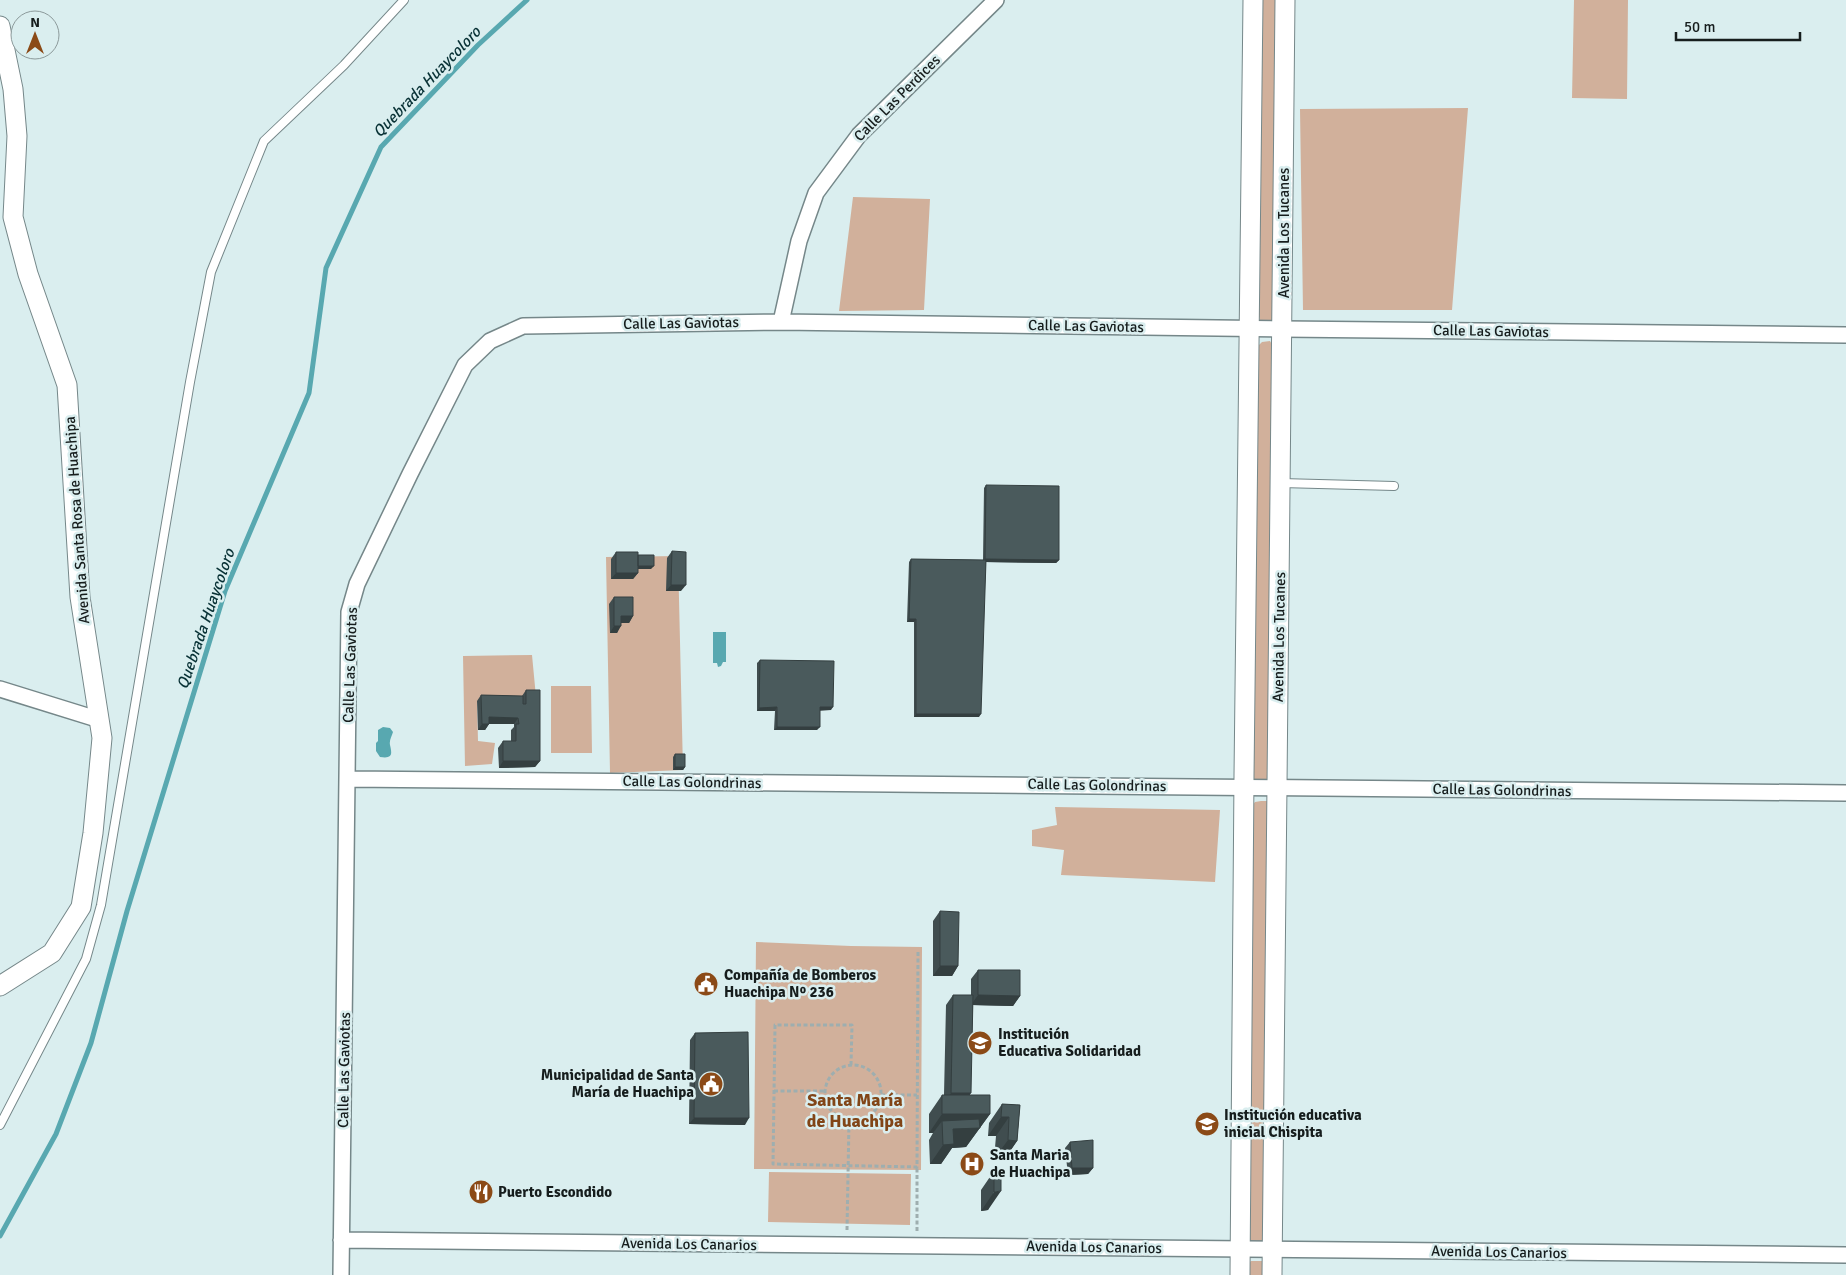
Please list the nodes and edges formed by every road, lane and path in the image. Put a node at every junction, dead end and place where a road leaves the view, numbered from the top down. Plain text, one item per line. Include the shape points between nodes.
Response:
1 (404, 0) edge
2 (996, 0) edge
3 (1253, 0) edge
4 (1285, 0) edge
5 (0, 26) edge
6 (782, 322) junction
7 (1250, 328) junction
8 (1283, 329) junction
9 (1846, 334) edge
10 (1281, 483) junction
11 (1394, 486) dead end
12 (0, 689) edge
13 (100, 720) junction
14 (348, 779) junction
15 (1244, 787) junction
16 (1276, 788) junction
17 (1846, 793) edge
18 (918, 952) dead end
19 (0, 986) edge
20 (851, 1065) junction
21 (774, 1091) junction
22 (824, 1091) junction
23 (881, 1095) junction
24 (917, 1095) junction
25 (849, 1121) junction
26 (0, 1125) edge
27 (848, 1166) junction
28 (917, 1167) junction
29 (342, 1240) junction
30 (847, 1245) junction
31 (917, 1246) junction
32 (1272, 1248) junction
33 (1240, 1249) junction
34 (1846, 1255) edge
35 (341, 1275) edge
36 (1240, 1275) edge
37 (1272, 1275) edge

1 - 26 lane via 344,65 264,141 210,272 101,905 86,959
2 - 6 street, Calle Las Perdices via 859,135 816,193 799,241
3 - 7 street
4 - 8 street, Avenida Los Tucanes
5 - 13 street, Avenida Santa Rosa de Huachipa via 13,90 17,136 13,217 28,274 67,384 80,597
6 - 7 street, Calle Las Gaviotas
6 - 14 street, Calle Las Gaviotas via 523,326 490,341 465,365 357,584 349,612
7 - 8 street, Calle Las Gaviotas
7 - 15 street
8 - 9 street, Calle Las Gaviotas
8 - 10 street, Avenida Los Tucanes
10 - 11 lane
10 - 16 street, Avenida Los Tucanes
12 - 13 street
13 - 19 street, Avenida Santa Rosa de Huachipa via 102,738 93,834 82,906 52,952
14 - 15 street, Calle Las Golondrinas
14 - 29 street, Calle Las Gaviotas
15 - 16 street, Calle Las Golondrinas
15 - 33 street
16 - 17 street, Calle Las Golondrinas
16 - 32 street, Avenida Los Tucanes
18 - 24 path
20 - 21 path via 852,1025 775,1025
20 - 22 path via 835,1070
20 - 23 path via 862,1066 877,1077
21 - 22 path
21 - 27 path via 773,1164
22 - 25 path via 832,1113
23 - 24 path
23 - 25 path via 874,1111 867,1117
24 - 28 path
25 - 27 path
27 - 28 path
27 - 30 path
28 - 31 path
29 - 30 street, Avenida Los Canarios
29 - 35 street, Calle Las Gaviotas
30 - 31 street, Avenida Los Canarios
31 - 33 street, Avenida Los Canarios
32 - 33 street, Avenida Los Canarios
32 - 34 street, Avenida Los Canarios
32 - 37 street, Avenida Los Tucanes
33 - 36 street

